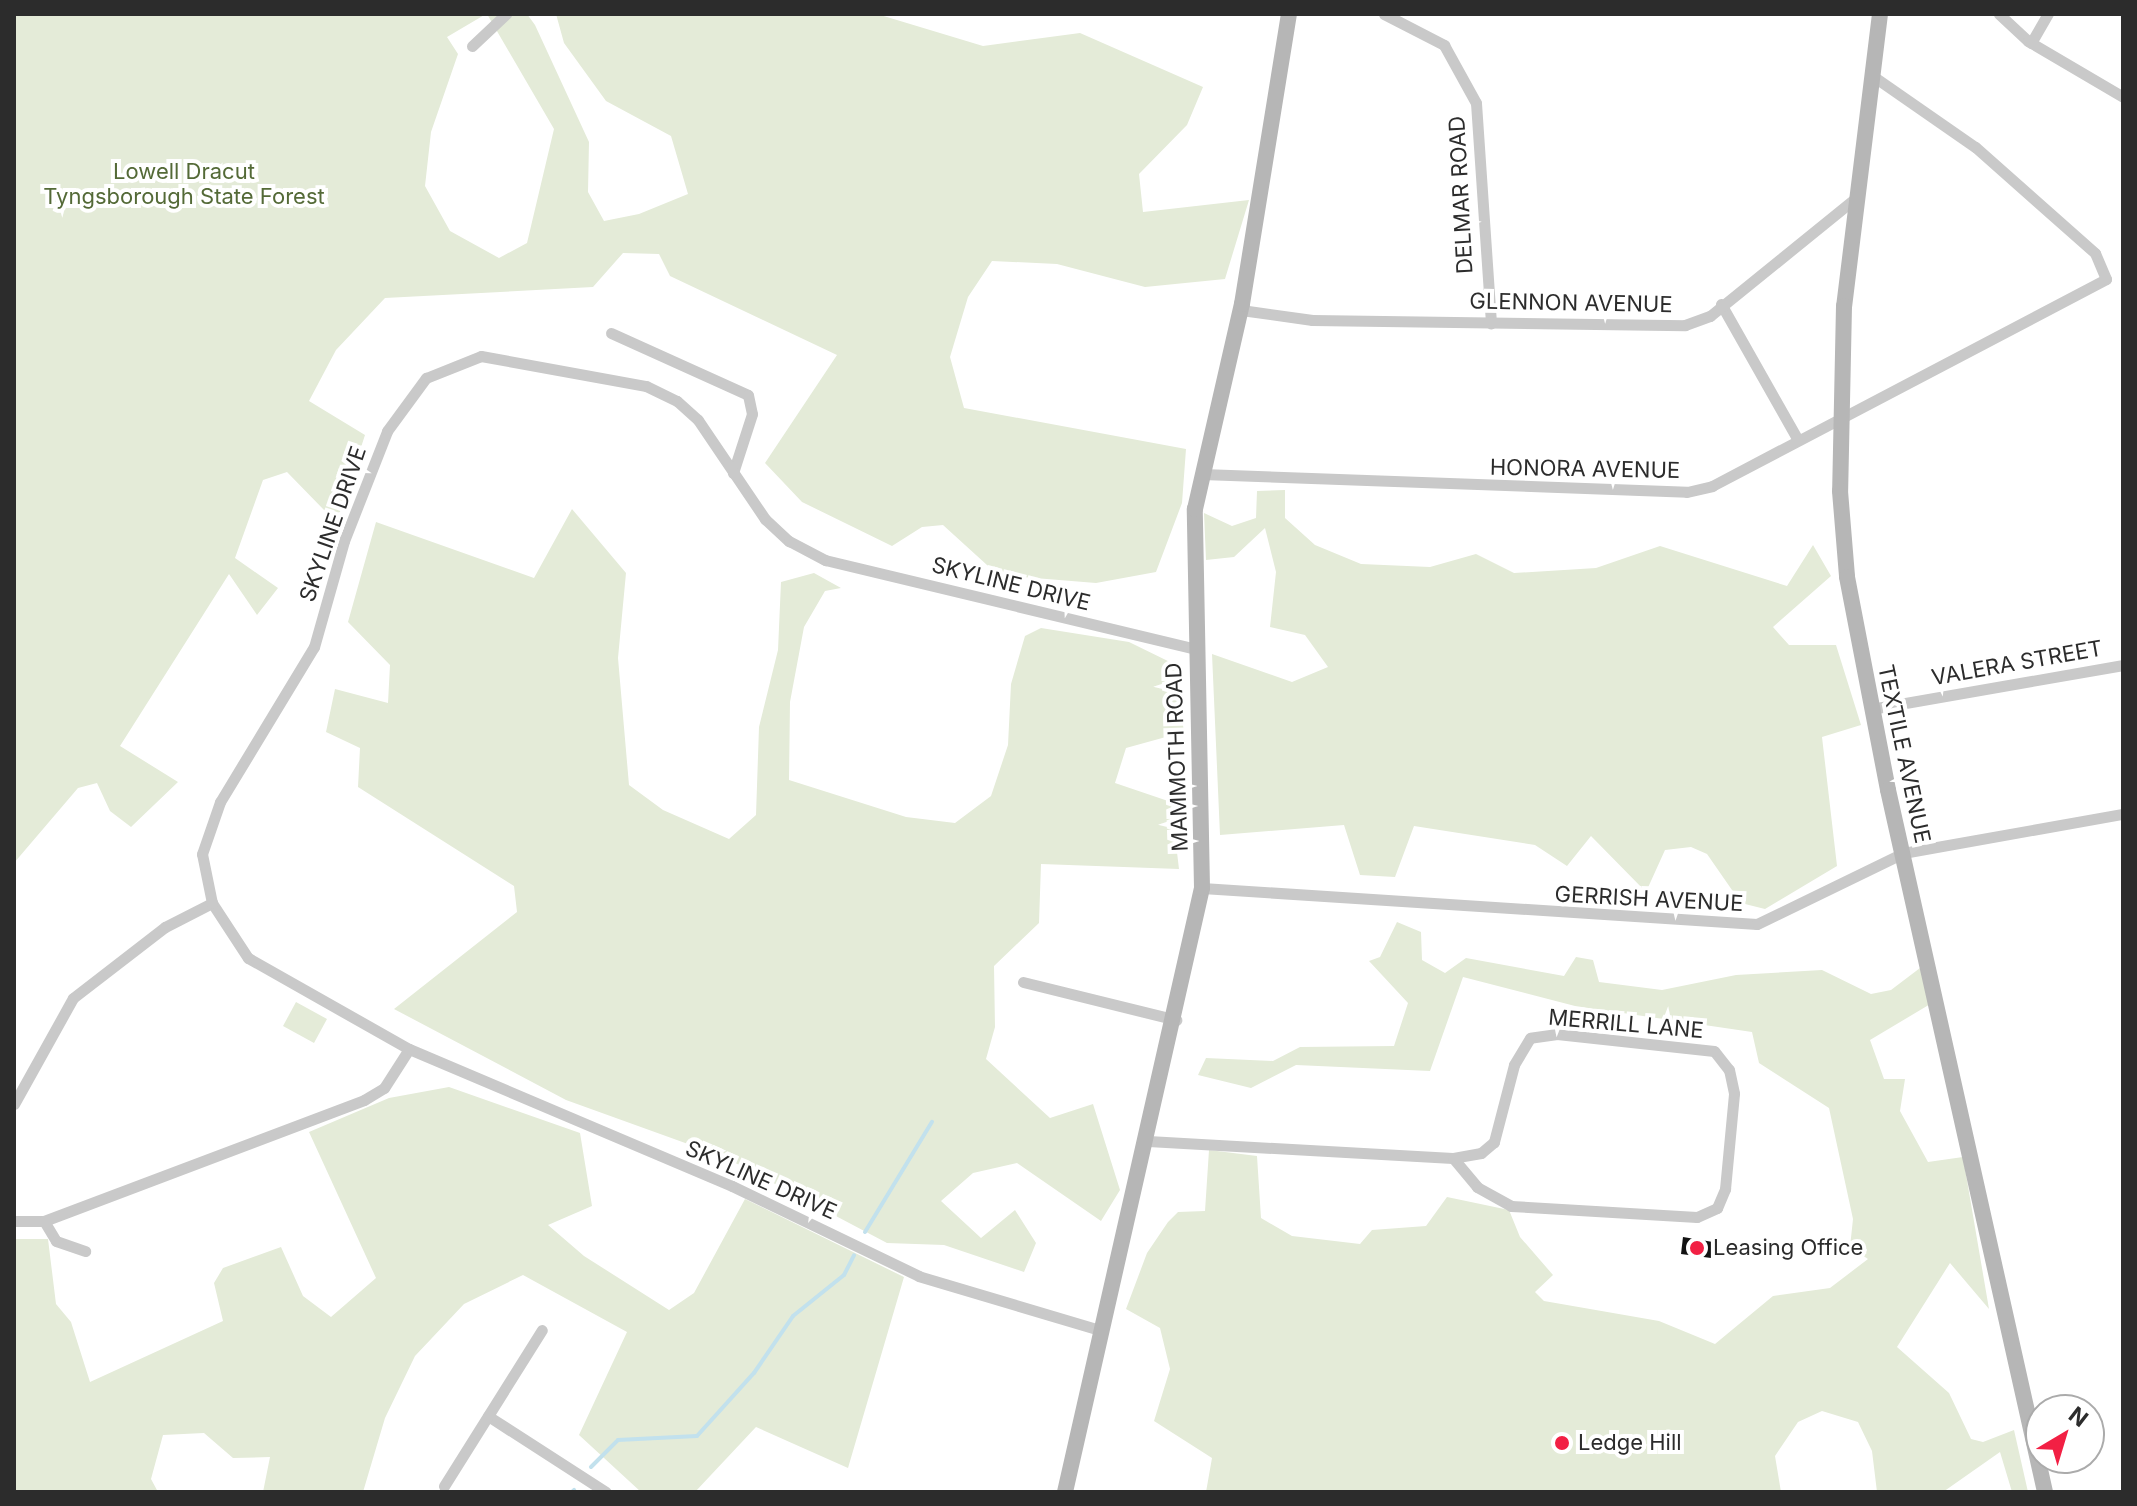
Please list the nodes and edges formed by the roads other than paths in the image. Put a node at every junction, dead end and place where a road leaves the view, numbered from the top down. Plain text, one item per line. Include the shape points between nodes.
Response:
1 (506, 14) edge
2 (1289, 14) edge
3 (1384, 14) edge
4 (1880, 14) edge
5 (1999, 14) edge
6 (2048, 14) edge
7 (2031, 43) junction
8 (472, 46) dead end
9 (1873, 76) junction
10 (2123, 97) edge
11 (1858, 196) junction
12 (1721, 304) junction
13 (1241, 310) junction
14 (1491, 323) junction
15 (611, 333) dead end
16 (1840, 416) junction
17 (1798, 440) junction
18 (733, 473) junction
19 (1202, 474) junction
20 (1195, 649) junction
21 (2123, 665) edge
22 (1871, 709) junction
23 (2123, 814) edge
24 (1903, 853) junction
25 (1202, 888) junction
26 (212, 903) junction
27 (1023, 982) dead end
28 (1176, 1020) junction
29 (409, 1049) junction
30 (14, 1104) edge
31 (1148, 1141) junction
32 (1453, 1158) junction
33 (14, 1221) edge
34 (44, 1221) junction
35 (85, 1251) dead end
36 (542, 1330) dead end
37 (1103, 1331) junction
38 (488, 1416) junction
39 (444, 1486) dead end
40 (606, 1492) edge
41 (1065, 1492) edge
42 (2045, 1492) edge

1 - 8 street
2 - 13 main road, MAMMOTH ROAD
3 - 14 street, DELMAR ROAD via 1444,45 1476,103
4 - 9 main road, TEXTILE AVENUE
5 - 7 street
6 - 7 street
7 - 10 street
9 - 11 main road, TEXTILE AVENUE
9 - 16 street, HONORA AVENUE via 1975,147 2095,253 2106,277 2089,292
11 - 12 street, GLENNON AVENUE
11 - 16 main road, TEXTILE AVENUE
12 - 14 street, GLENNON AVENUE via 1710,316 1662,327
12 - 17 street
13 - 14 street, GLENNON AVENUE via 1312,320
13 - 19 main road, MAMMOTH ROAD
15 - 18 street via 748,395 752,414
16 - 17 street, HONORA AVENUE
16 - 22 main road, TEXTILE AVENUE via 1847,577
17 - 19 street, HONORA AVENUE via 1712,486 1667,494
18 - 20 street, SKYLINE DRIVE via 765,519 789,541 825,560
18 - 26 street, SKYLINE DRIVE via 698,420 646,386 481,356 426,378 387,431 366,478 314,647 207,831 202,854
19 - 20 main road, MAMMOTH ROAD via 1191,551
20 - 25 main road, MAMMOTH ROAD
21 - 22 street, VALERA STREET
22 - 24 main road, TEXTILE AVENUE
23 - 24 street, GERRISH AVENUE
24 - 25 street, GERRISH AVENUE via 1757,924
24 - 42 main road, TEXTILE AVENUE
25 - 28 main road, MAMMOTH ROAD
26 - 29 street, SKYLINE DRIVE via 248,958
26 - 30 street via 165,927 73,998
27 - 28 street
28 - 31 main road, MAMMOTH ROAD
29 - 34 street via 384,1088 364,1100
29 - 37 street, SKYLINE DRIVE via 732,1186 919,1276
31 - 32 street, MERRILL LANE
31 - 37 main road, MAMMOTH ROAD
32 - 32 street, MERRILL LANE via 1477,1187 1511,1206 1707,1214 1725,1189 1734,1093 1729,1070 1714,1051 1557,1034 1530,1038 1514,1065 1494,1142 1481,1153
33 - 34 street
34 - 35 street via 56,1241
36 - 38 street
37 - 41 main road, MAMMOTH ROAD
38 - 39 street
38 - 40 street

